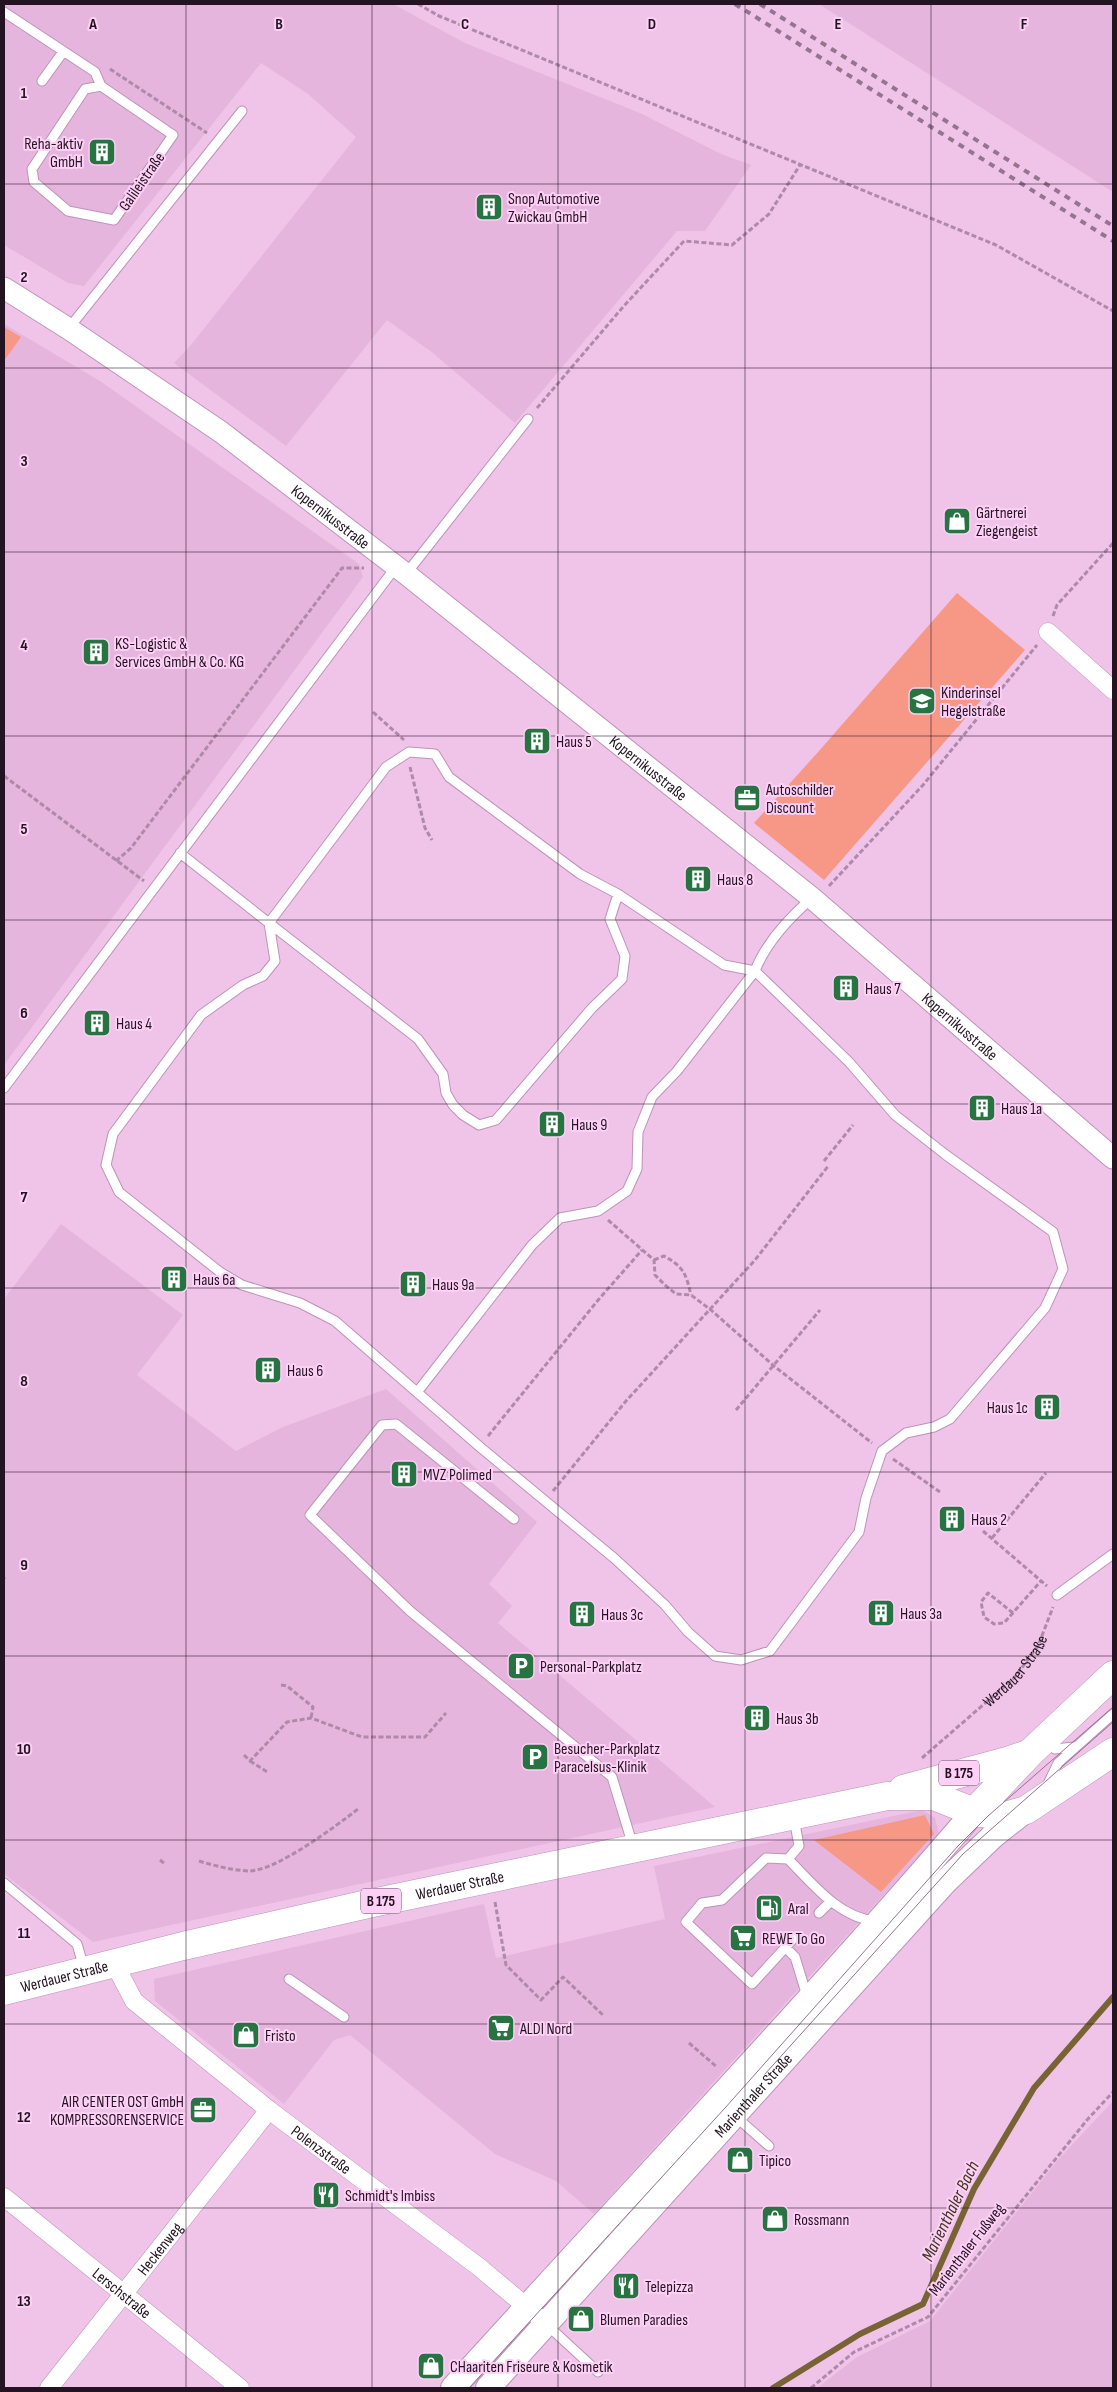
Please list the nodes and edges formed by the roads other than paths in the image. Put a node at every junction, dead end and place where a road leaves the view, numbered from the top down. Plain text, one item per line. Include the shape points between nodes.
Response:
1 (4, 12) edge
2 (64, 52) junction
3 (42, 81) dead end
4 (101, 86) junction
5 (242, 112) dead end
6 (4, 288) edge
7 (68, 329) junction
8 (528, 419) road end
9 (400, 571) junction
10 (1048, 632) road end
11 (1113, 690) edge
12 (180, 853) junction
13 (618, 894) junction
14 (812, 898) junction
15 (269, 923) junction
16 (755, 971) junction
17 (4, 1088) edge
18 (1113, 1158) edge
19 (418, 1391) junction
20 (514, 1519) dead end
21 (1113, 1554) edge
22 (1057, 1595) road end
23 (1113, 1675) edge
24 (1113, 1714) edge
25 (1037, 1746) junction
26 (1074, 1747) junction
27 (1113, 1752) edge
28 (887, 1796) junction
29 (1033, 1806) junction
30 (974, 1812) junction
31 (793, 1814) junction
32 (634, 1848) junction
33 (788, 1860) junction
34 (4, 1883) edge
35 (831, 1901) junction
36 (819, 1913) dead end
37 (880, 1921) junction
38 (794, 1938) dead end
39 (785, 1947) junction
40 (114, 1963) junction
41 (85, 1970) junction
42 (289, 1979) dead end
43 (4, 1991) edge
44 (808, 2000) junction
45 (344, 2017) dead end
46 (725, 2109) junction
47 (269, 2110) junction
48 (769, 2146) dead end
49 (4, 2197) edge
50 (123, 2293) junction
51 (527, 2307) junction
52 (546, 2323) junction
53 (598, 2372) dead end
54 (48, 2388) edge
55 (240, 2388) edge
56 (453, 2388) edge
57 (488, 2388) edge

1 - 2 lane
2 - 3 lane
2 - 4 lane via 95,72
4 - 4 lane, Galileistraße via 174,135 114,220 68,211 34,182 32,169 85,89
5 - 7 lane
6 - 7 street, Kopernikusstraße
7 - 9 street, Kopernikusstraße via 221,432
8 - 9 lane
9 - 12 lane
9 - 14 street, Kopernikusstraße
10 - 11 street
12 - 15 lane
12 - 17 lane
13 - 15 lane via 580,874 502,818 449,776 435,754 409,752 386,767
13 - 15 lane via 610,919 625,956 622,979 592,1008 496,1120 479,1125 453,1105 446,1093 443,1074 418,1039
13 - 16 lane via 724,965
14 - 16 lane via 762,953
14 - 18 street, Kopernikusstraße
15 - 19 lane via 275,961 263,976 243,985 201,1015 113,1134 106,1165 119,1192 220,1272 242,1285 300,1303 335,1321
16 - 19 lane via 677,1071 652,1097 638,1132 636,1169 627,1191 598,1211 560,1218 532,1244
16 - 19 lane via 849,1062 895,1115 1053,1232 1063,1269 1045,1308 950,1419 934,1427 906,1433 882,1452 873,1472 860,1532 770,1651 741,1660 715,1656 628,1572
20 - 32 lane via 396,1424 382,1425 310,1516 410,1611 612,1777
21 - 22 lane
23 - 25 main road, Werdauer Straße / B 175
24 - 26 lane
25 - 26 lane
25 - 28 main road, Werdauer Straße / B 175 via 982,1768 914,1785
25 - 30 main road, Werdauer Straße / B 175
26 - 29 lane via 1058,1763
27 - 29 main road, Werdauer Straße / B 175
28 - 30 main road, Werdauer Straße / B 175 via 934,1796
28 - 31 main road, Werdauer Straße / B 175
29 - 30 main road, Werdauer Straße / B 175 via 1005,1816
29 - 46 main road, Marienthaler Straße via 993,1836 946,1881
30 - 37 main road, Marienthaler Straße
31 - 32 main road, Werdauer Straße / B 175
31 - 33 lane via 798,1846
32 - 40 main road, Werdauer Straße / B 175 via 490,1877
33 - 35 lane
33 - 39 lane via 766,1858 722,1900 702,1903 686,1922 752,1984
34 - 41 lane via 77,1944
35 - 36 lane
35 - 37 lane via 864,1920
37 - 44 main road, Marienthaler Straße
38 - 39 lane
39 - 44 lane via 795,1957
40 - 41 main road, Werdauer Straße / B 175
40 - 47 street, Polenzstraße via 134,2001
41 - 43 main road, Werdauer Straße / B 175
42 - 45 lane
44 - 46 main road, Marienthaler Straße
46 - 48 lane
46 - 51 main road, Marienthaler Straße
46 - 52 main road, Marienthaler Straße
47 - 50 street, Heckenweg
47 - 51 street, Polenzstraße
49 - 50 street, Lerschstraße
50 - 54 street, Heckenweg
50 - 55 street, Lerschstraße
51 - 52 street, Polenzstraße
51 - 56 main road, Marienthaler Straße
52 - 53 lane
52 - 57 main road, Marienthaler Straße

